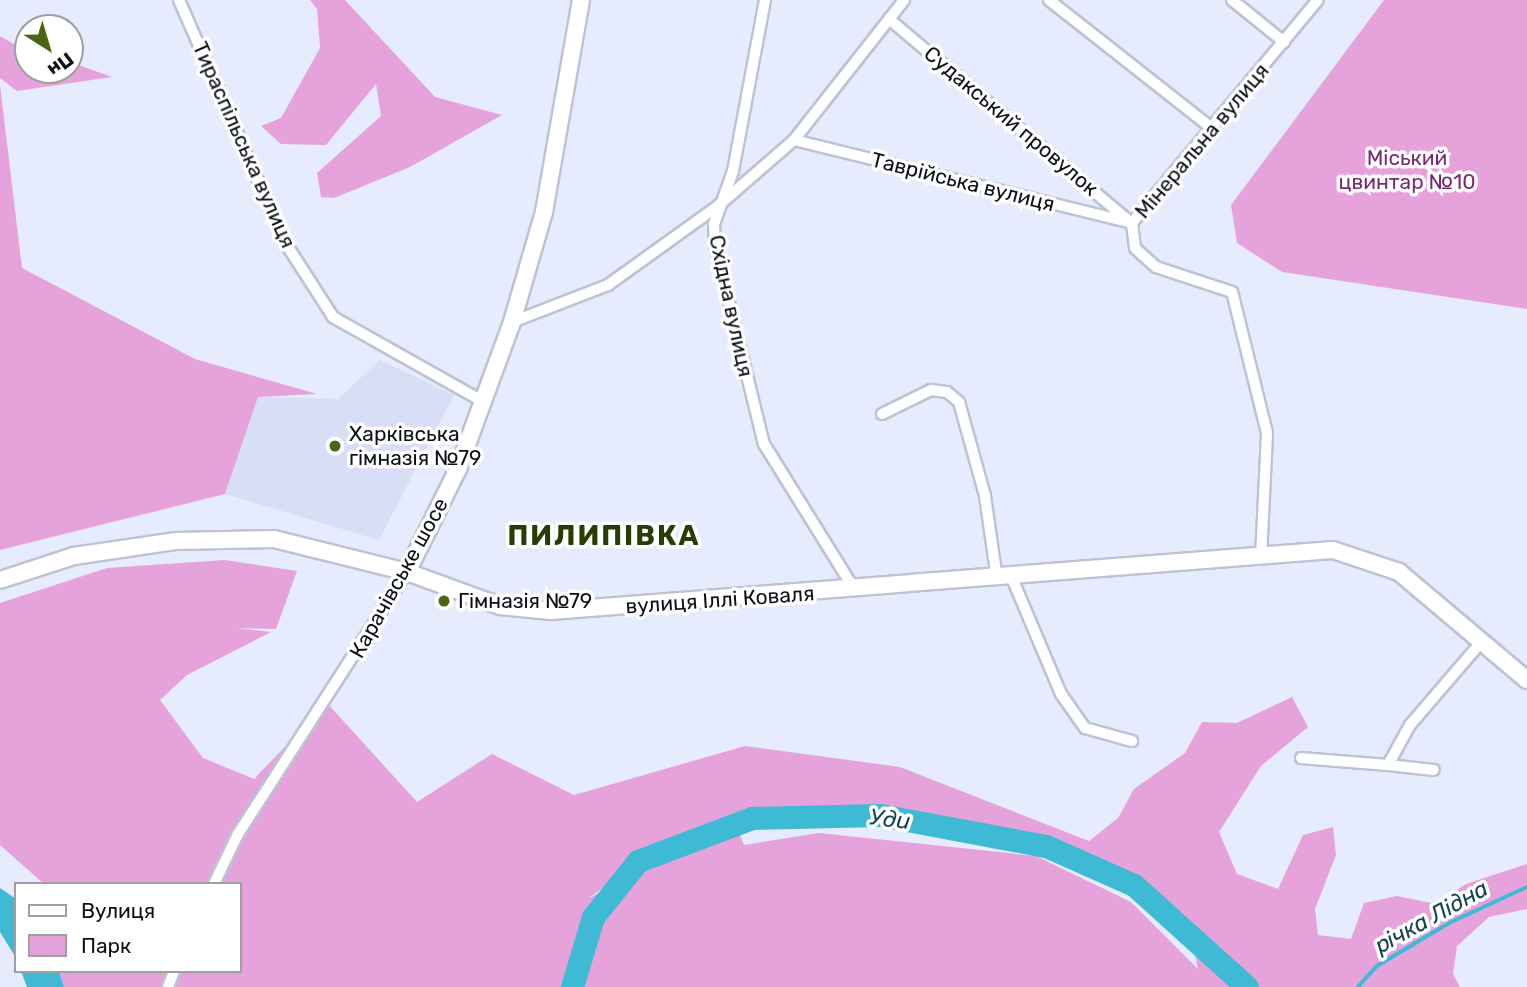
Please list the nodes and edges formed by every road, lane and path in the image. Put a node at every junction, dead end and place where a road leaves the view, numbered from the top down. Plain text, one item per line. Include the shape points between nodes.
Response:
1 (179, 0) edge
2 (581, 0) edge
3 (765, 0) edge
4 (904, 0) edge
5 (1049, 0) edge
6 (1232, 0) edge
7 (1318, 0) edge
8 (889, 19) junction
9 (1284, 42) junction
10 (1213, 129) junction
11 (794, 140) junction
12 (718, 206) junction
13 (1132, 223) junction
14 (512, 322) junction
15 (484, 402) junction
16 (882, 414) dead end
17 (1261, 557) junction
18 (407, 572) junction
19 (1004, 579) junction
20 (0, 580) edge
21 (855, 590) junction
22 (1483, 640) junction
23 (1527, 680) edge
24 (1132, 741) dead end
25 (1301, 758) dead end
26 (1388, 765) junction
27 (1434, 770) dead end
28 (215, 882) edge

1 - 15 street, Тираспільська вулиця via 286,244 333,317
2 - 14 main road, Карачівське шосе via 544,212
3 - 12 street, Східна вулиця via 733,171
4 - 8 street
5 - 10 street
6 - 9 street
7 - 9 street, Мінеральна вулиця
8 - 11 street
8 - 13 street, Судакський провулок
9 - 10 street, Мінеральна вулиця
10 - 13 street, Мінеральна вулиця
11 - 12 street
11 - 13 street, Таврійська вулиця
12 - 14 street via 608,285
12 - 21 street, Східна вулиця via 715,245 755,421
13 - 17 street, Мінеральна вулиця via 1135,248 1175,276 1232,292 1267,433
14 - 15 main road, Карачівське шосе
15 - 18 main road, Карачівське шосе
16 - 19 street via 931,390 947,392 959,402
17 - 19 main road, вулиця Іллі Коваля
17 - 22 main road, вулиця Іллі Коваля via 1333,550 1368,558 1409,579
18 - 20 main road, вулиця Іллі Коваля via 274,539 187,541 74,556
18 - 21 main road, вулиця Іллі Коваля via 500,606 551,611
18 - 28 street, Карачівське шосе via 238,834
19 - 21 main road, вулиця Іллі Коваля
19 - 24 street via 1060,694 1085,728
22 - 23 main road, вулиця Іллі Коваля
22 - 26 street via 1410,725
25 - 26 street
26 - 27 street

